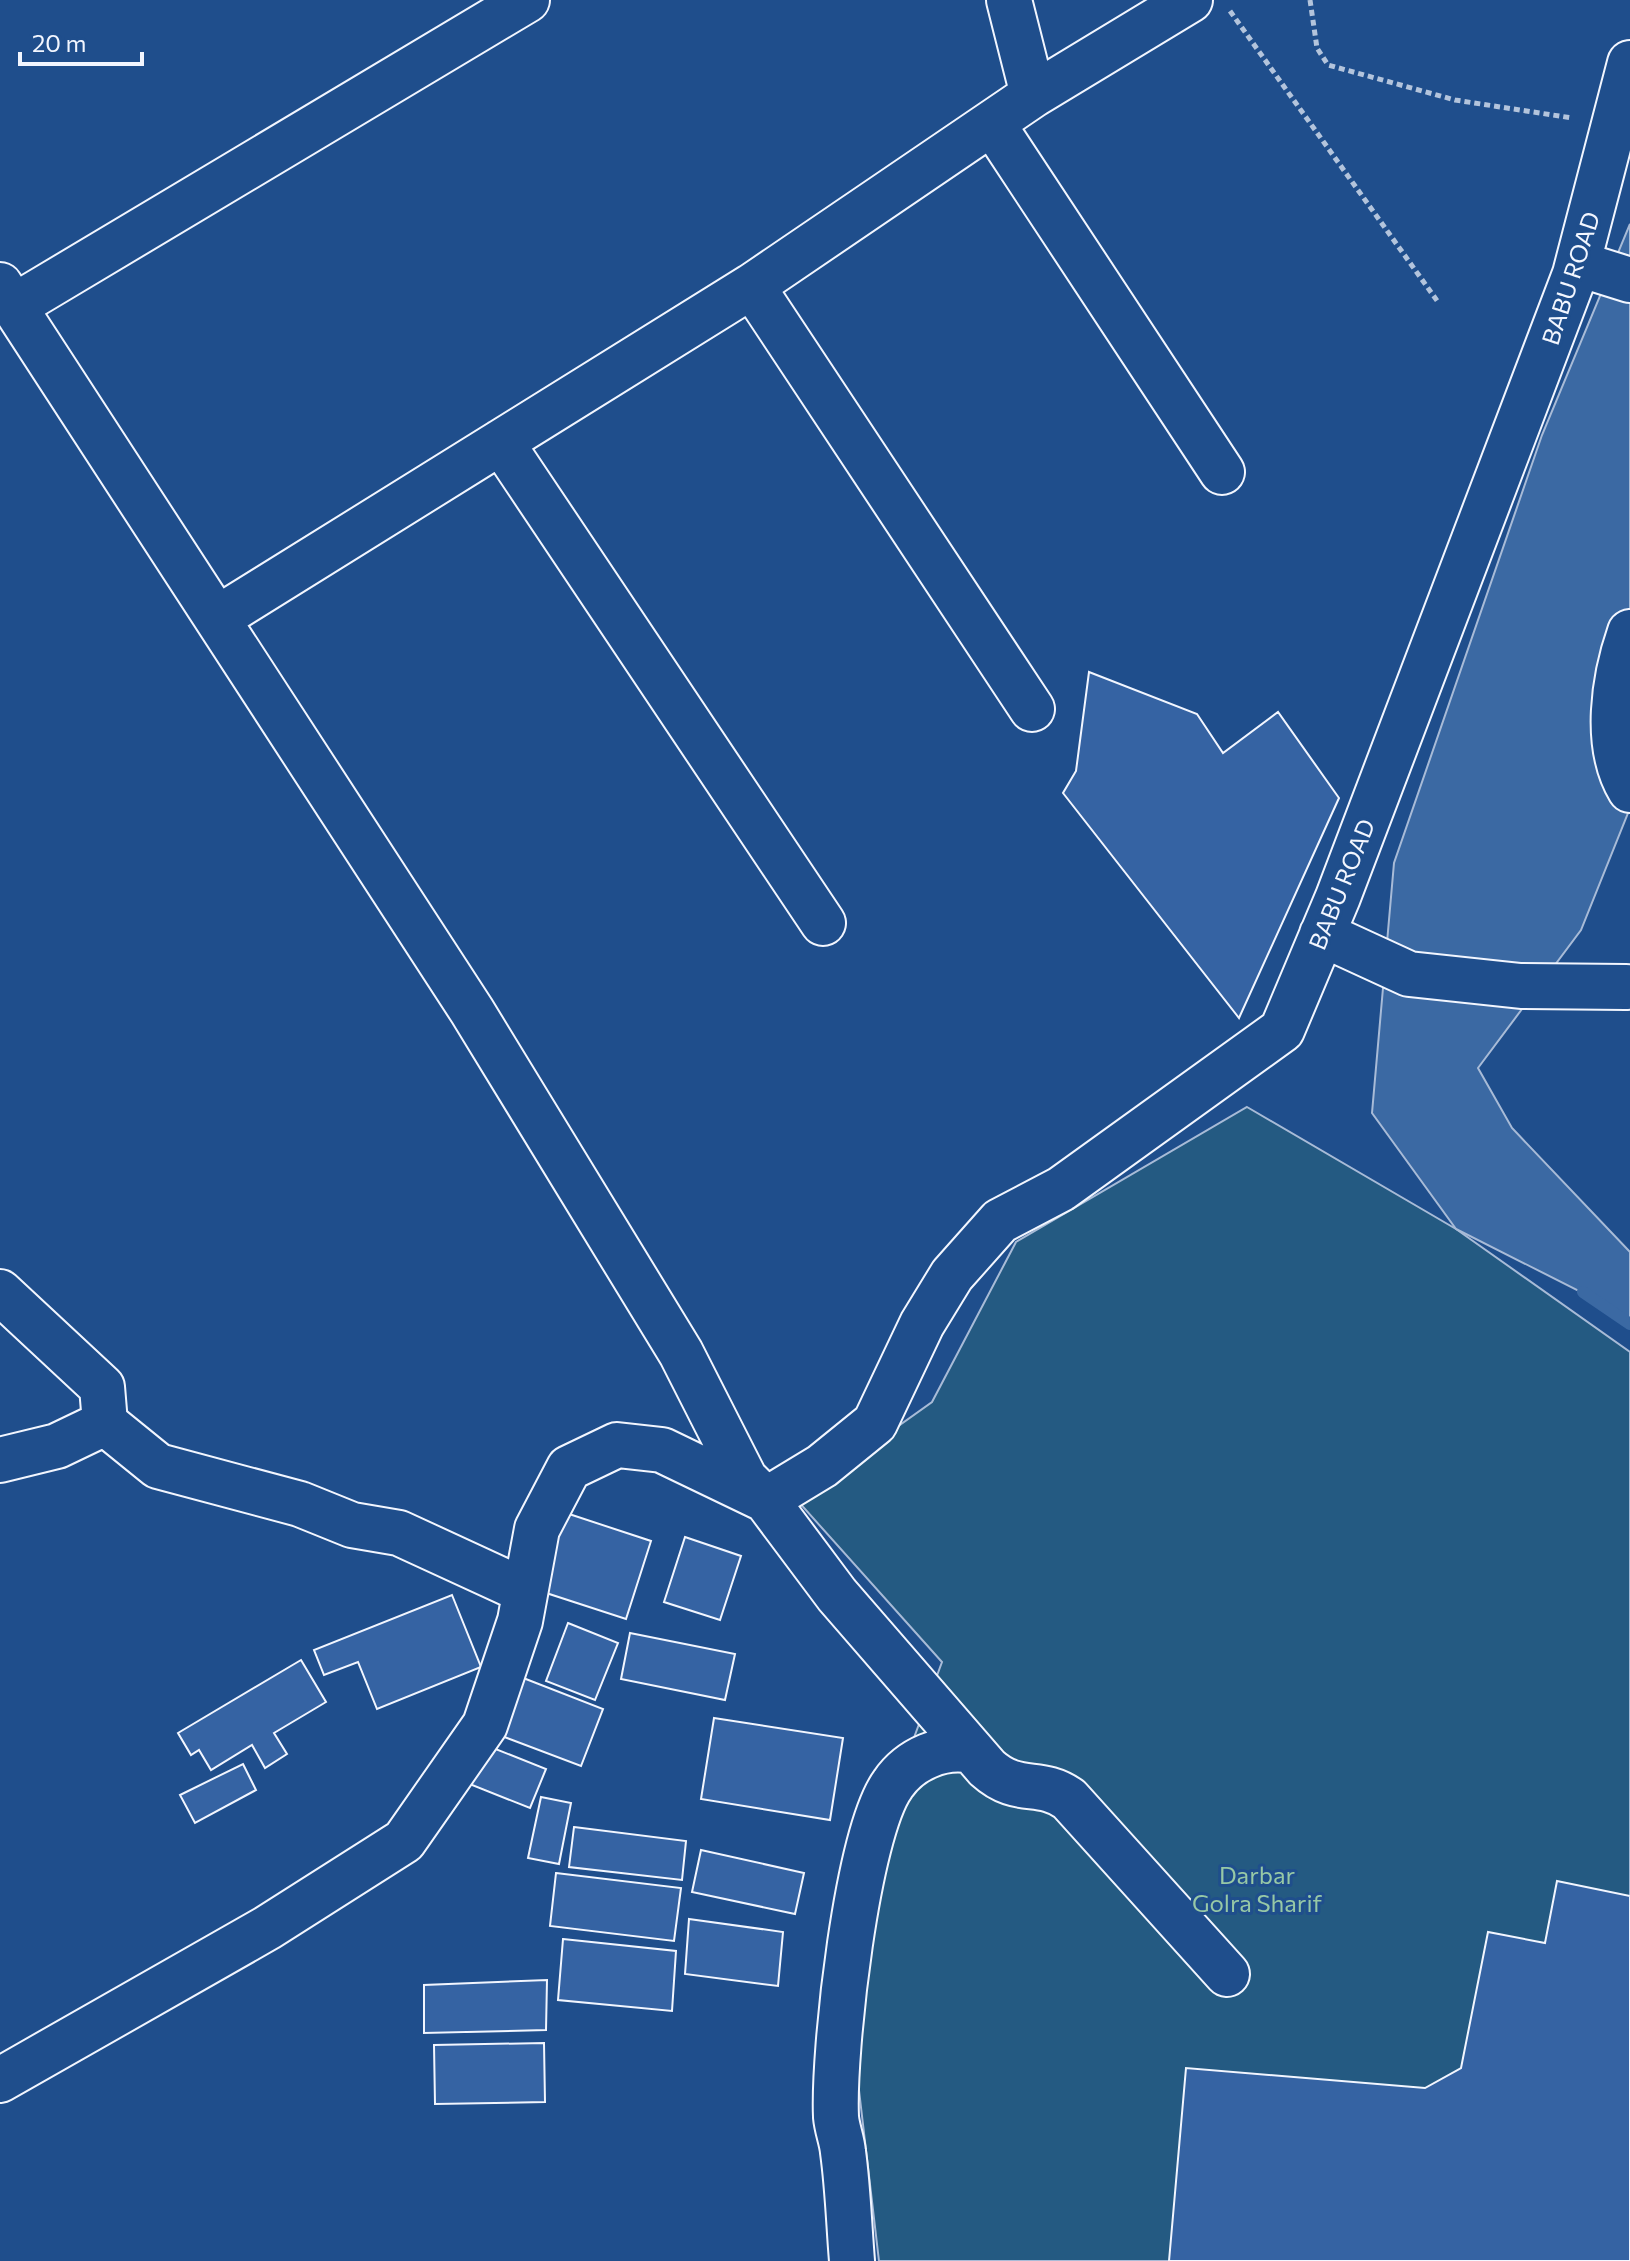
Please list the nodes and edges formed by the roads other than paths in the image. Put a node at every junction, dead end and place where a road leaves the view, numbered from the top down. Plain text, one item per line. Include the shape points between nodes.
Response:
1 (527, 0) edge
2 (1009, 0) edge
3 (1190, 0) edge
4 (1630, 63) edge
5 (1033, 95) junction
6 (992, 123) junction
7 (1579, 264) junction
8 (1630, 280) edge
9 (752, 286) junction
10 (7, 296) edge
11 (501, 442) junction
12 (1222, 472) dead end
13 (218, 618) junction
14 (1630, 632) edge
15 (1032, 709) dead end
16 (1630, 790) edge
17 (823, 923) dead end
18 (1322, 934) junction
19 (1628, 994) edge
20 (0, 1292) edge
21 (105, 1423) junction
22 (0, 1460) edge
23 (766, 1500) junction
24 (525, 1591) junction
25 (972, 1751) junction
26 (1227, 1974) dead end
27 (0, 2080) edge
28 (852, 2261) edge

1 - 10 street
2 - 5 street
3 - 5 street
4 - 7 street, BABU ROAD
5 - 6 street
6 - 9 street
6 - 12 street
7 - 8 street
7 - 18 street, BABU ROAD
9 - 11 street
9 - 15 street
10 - 13 street
11 - 13 street
11 - 17 street
13 - 23 street via 472,1011 681,1353 745,1479
14 - 16 street via 1617,679 1615,720 1617,755
18 - 19 street via 1409,974
18 - 23 street, BABU ROAD via 1282,1030 1061,1189 1000,1221 952,1275 875,1423 822,1466
20 - 21 street via 102,1387
21 - 22 street via 57,1446
21 - 24 street via 158,1466 300,1504 352,1525 399,1533
23 - 24 street via 662,1450 617,1445 569,1468 537,1529
23 - 25 street via 837,1595
24 - 27 street via 485,1725 404,1841 267,1928
25 - 26 street via 1002,1782 1054,1789 1069,1799
25 - 28 street via 935,1751 917,1763 893,1783 875,1822 846,1980 837,2063 836,2120

